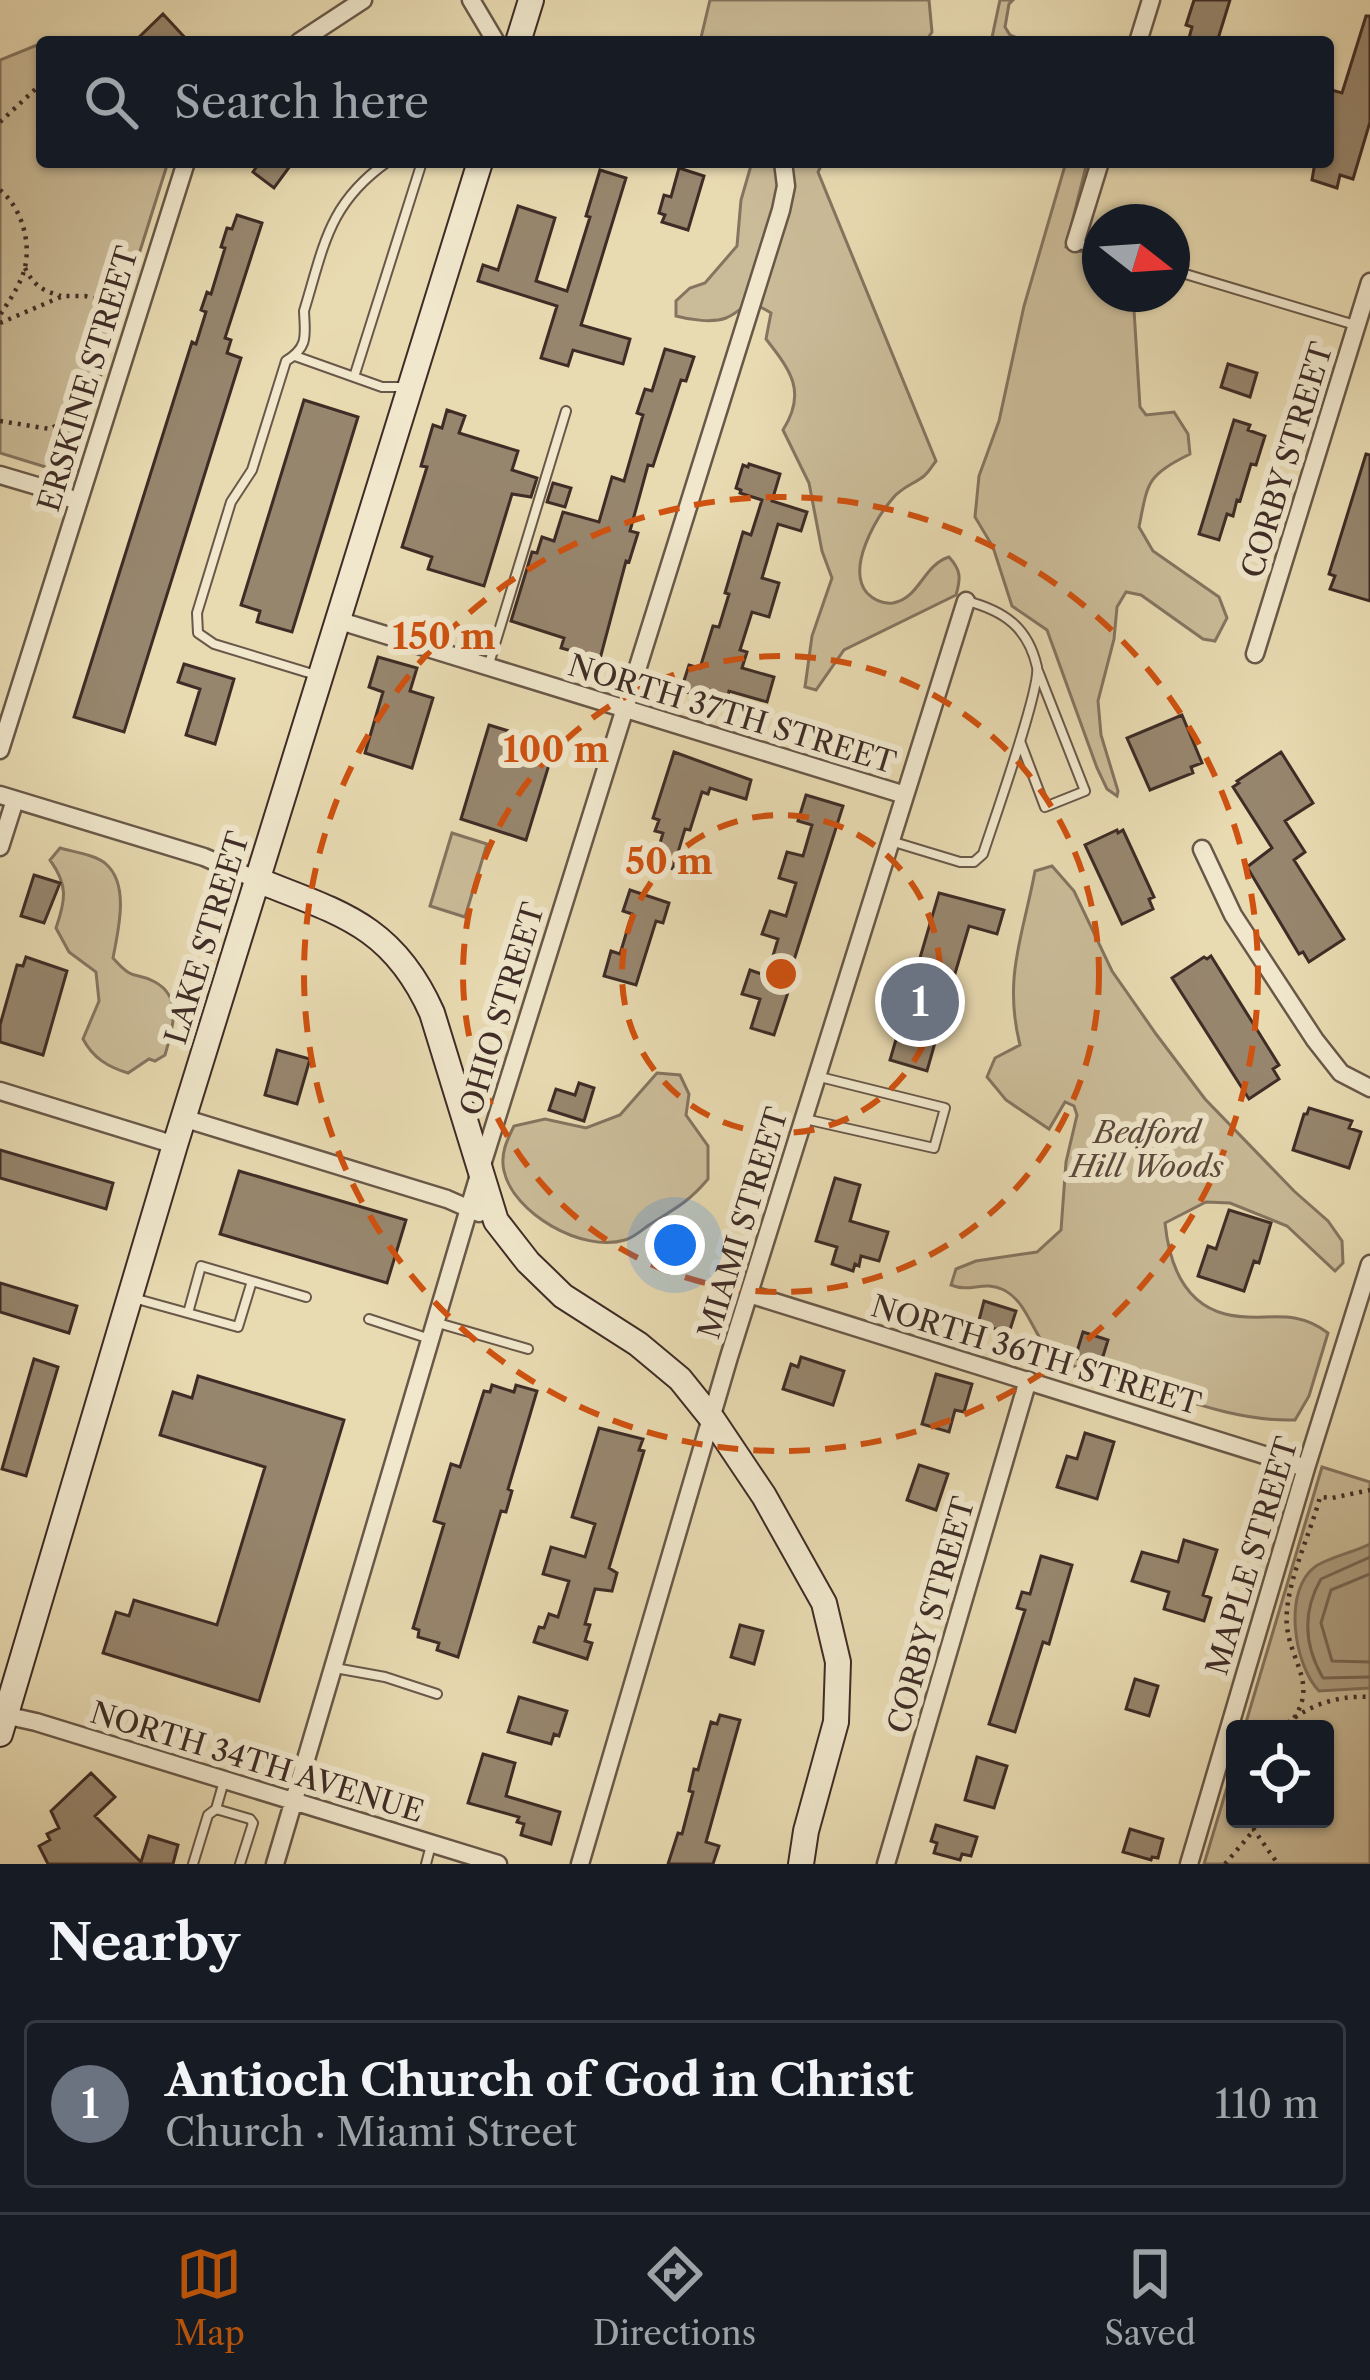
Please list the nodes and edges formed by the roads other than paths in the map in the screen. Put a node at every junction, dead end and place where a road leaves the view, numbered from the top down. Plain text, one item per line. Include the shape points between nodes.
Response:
1 (363, 0) edge
2 (471, 0) edge
3 (531, 0) edge
4 (1151, 0) edge
5 (308, 36) edge
6 (492, 36) edge
7 (520, 36) edge
8 (1140, 36) edge
9 (184, 168) edge
10 (380, 168) edge
11 (420, 168) edge
12 (478, 168) edge
13 (784, 168) edge
14 (1098, 168) edge
15 (1075, 243) joint
16 (1082, 245) edge
17 (1190, 275) edge
18 (1370, 282) edge
19 (1363, 328) edge
20 (295, 356) junction
21 (354, 377) junction
22 (410, 386) junction
23 (566, 411) dead end
24 (0, 475) edge
25 (78, 502) junction
26 (966, 601) joint
27 (337, 620) junction
28 (1255, 654) dead end
29 (488, 667) junction
30 (1038, 670) junction
31 (320, 676) junction
32 (625, 709) junction
33 (1019, 740) junction
34 (0, 750) edge
35 (904, 795) junction
36 (8, 798) edge
37 (890, 841) junction
38 (0, 848) edge
39 (1202, 849) dead end
40 (256, 880) junction
41 (817, 1076) junction
42 (1370, 1088) edge
43 (0, 1091) edge
44 (183, 1118) junction
45 (804, 1119) junction
46 (175, 1144) junction
47 (481, 1168) junction
48 (471, 1210) junction
49 (496, 1222) junction
50 (1370, 1264) edge
51 (252, 1281) junction
52 (749, 1294) junction
53 (130, 1297) junction
54 (307, 1297) dead end
55 (188, 1313) junction
56 (369, 1319) dead end
57 (434, 1331) junction
58 (528, 1349) dead end
59 (1028, 1381) junction
60 (713, 1420) junction
61 (1306, 1468) junction
62 (333, 1668) junction
63 (437, 1694) dead end
64 (2, 1721) edge
65 (225, 1780) junction
66 (294, 1801) junction
67 (216, 1809) junction
68 (432, 1844) junction
69 (194, 1864) edge
70 (240, 1864) edge
71 (275, 1864) edge
72 (426, 1864) edge
73 (498, 1864) edge
74 (580, 1864) edge
75 (801, 1864) edge
76 (886, 1864) edge
77 (1189, 1864) edge

1 - 5 street
2 - 6 street
3 - 7 main road
4 - 8 street
9 - 25 street, ERSKINE STREET
10 - 20 lane via 335,215
11 - 21 lane
12 - 22 main road, LAKE STREET
13 - 32 street, OHIO STREET via 781,210
14 - 15 street
15 - 16 lane
17 - 19 lane
18 - 19 street, CORBY STREET
19 - 28 street, CORBY STREET
20 - 21 lane
20 - 31 lane via 286,361 253,470 231,502 196,621 214,644
21 - 22 lane
22 - 27 main road, LAKE STREET
23 - 29 lane
24 - 25 street
25 - 34 street, ERSKINE STREET
26 - 30 lane via 998,610 1024,635
26 - 35 street, MIAMI STREET
27 - 29 street, NORTH 37TH STREET
27 - 31 main road, LAKE STREET
29 - 32 street, NORTH 37TH STREET
30 - 33 lane
30 - 33 lane via 1085,791 1045,807
31 - 40 main road, LAKE STREET
32 - 35 street, NORTH 37TH STREET
32 - 47 street, OHIO STREET
33 - 37 lane via 974,862
35 - 37 street, MIAMI STREET
36 - 38 street
36 - 40 street
37 - 41 street, MIAMI STREET
39 - 42 street via 1233,915 1327,1057
40 - 44 main road, LAKE STREET
40 - 47 main road via 350,918 406,965 432,1013
41 - 45 street, MIAMI STREET
41 - 45 lane via 945,1108 934,1148
43 - 46 street
44 - 46 main road, LAKE STREET
44 - 48 street
45 - 52 street, MIAMI STREET
46 - 53 main road, LAKE STREET
47 - 48 street, OHIO STREET
47 - 49 main road
48 - 49 street
48 - 57 street, OHIO STREET
49 - 60 main road via 553,1288 638,1344
50 - 61 street, MAPLE STREET
51 - 54 lane
51 - 55 lane via 238,1327
51 - 55 lane via 201,1266
52 - 59 street, NORTH 36TH STREET
52 - 60 street, MIAMI STREET
53 - 55 lane
53 - 64 main road, LAKE STREET
56 - 57 lane
57 - 58 lane
57 - 62 street, OHIO STREET
59 - 61 street, NORTH 36TH STREET
59 - 76 street, CORBY STREET
60 - 74 street, MIAMI STREET
60 - 75 main road via 802,1560 838,1662 836,1722
61 - 77 street, MAPLE STREET
62 - 63 lane
62 - 66 street, OHIO STREET
64 - 65 street, NORTH 34TH AVENUE via 36,1722
65 - 66 street, NORTH 34TH AVENUE
65 - 67 lane
66 - 68 street, NORTH 34TH AVENUE
66 - 71 street, OHIO STREET
67 - 69 lane
67 - 70 lane via 253,1823
68 - 72 lane
68 - 73 street, NORTH 34TH AVENUE

